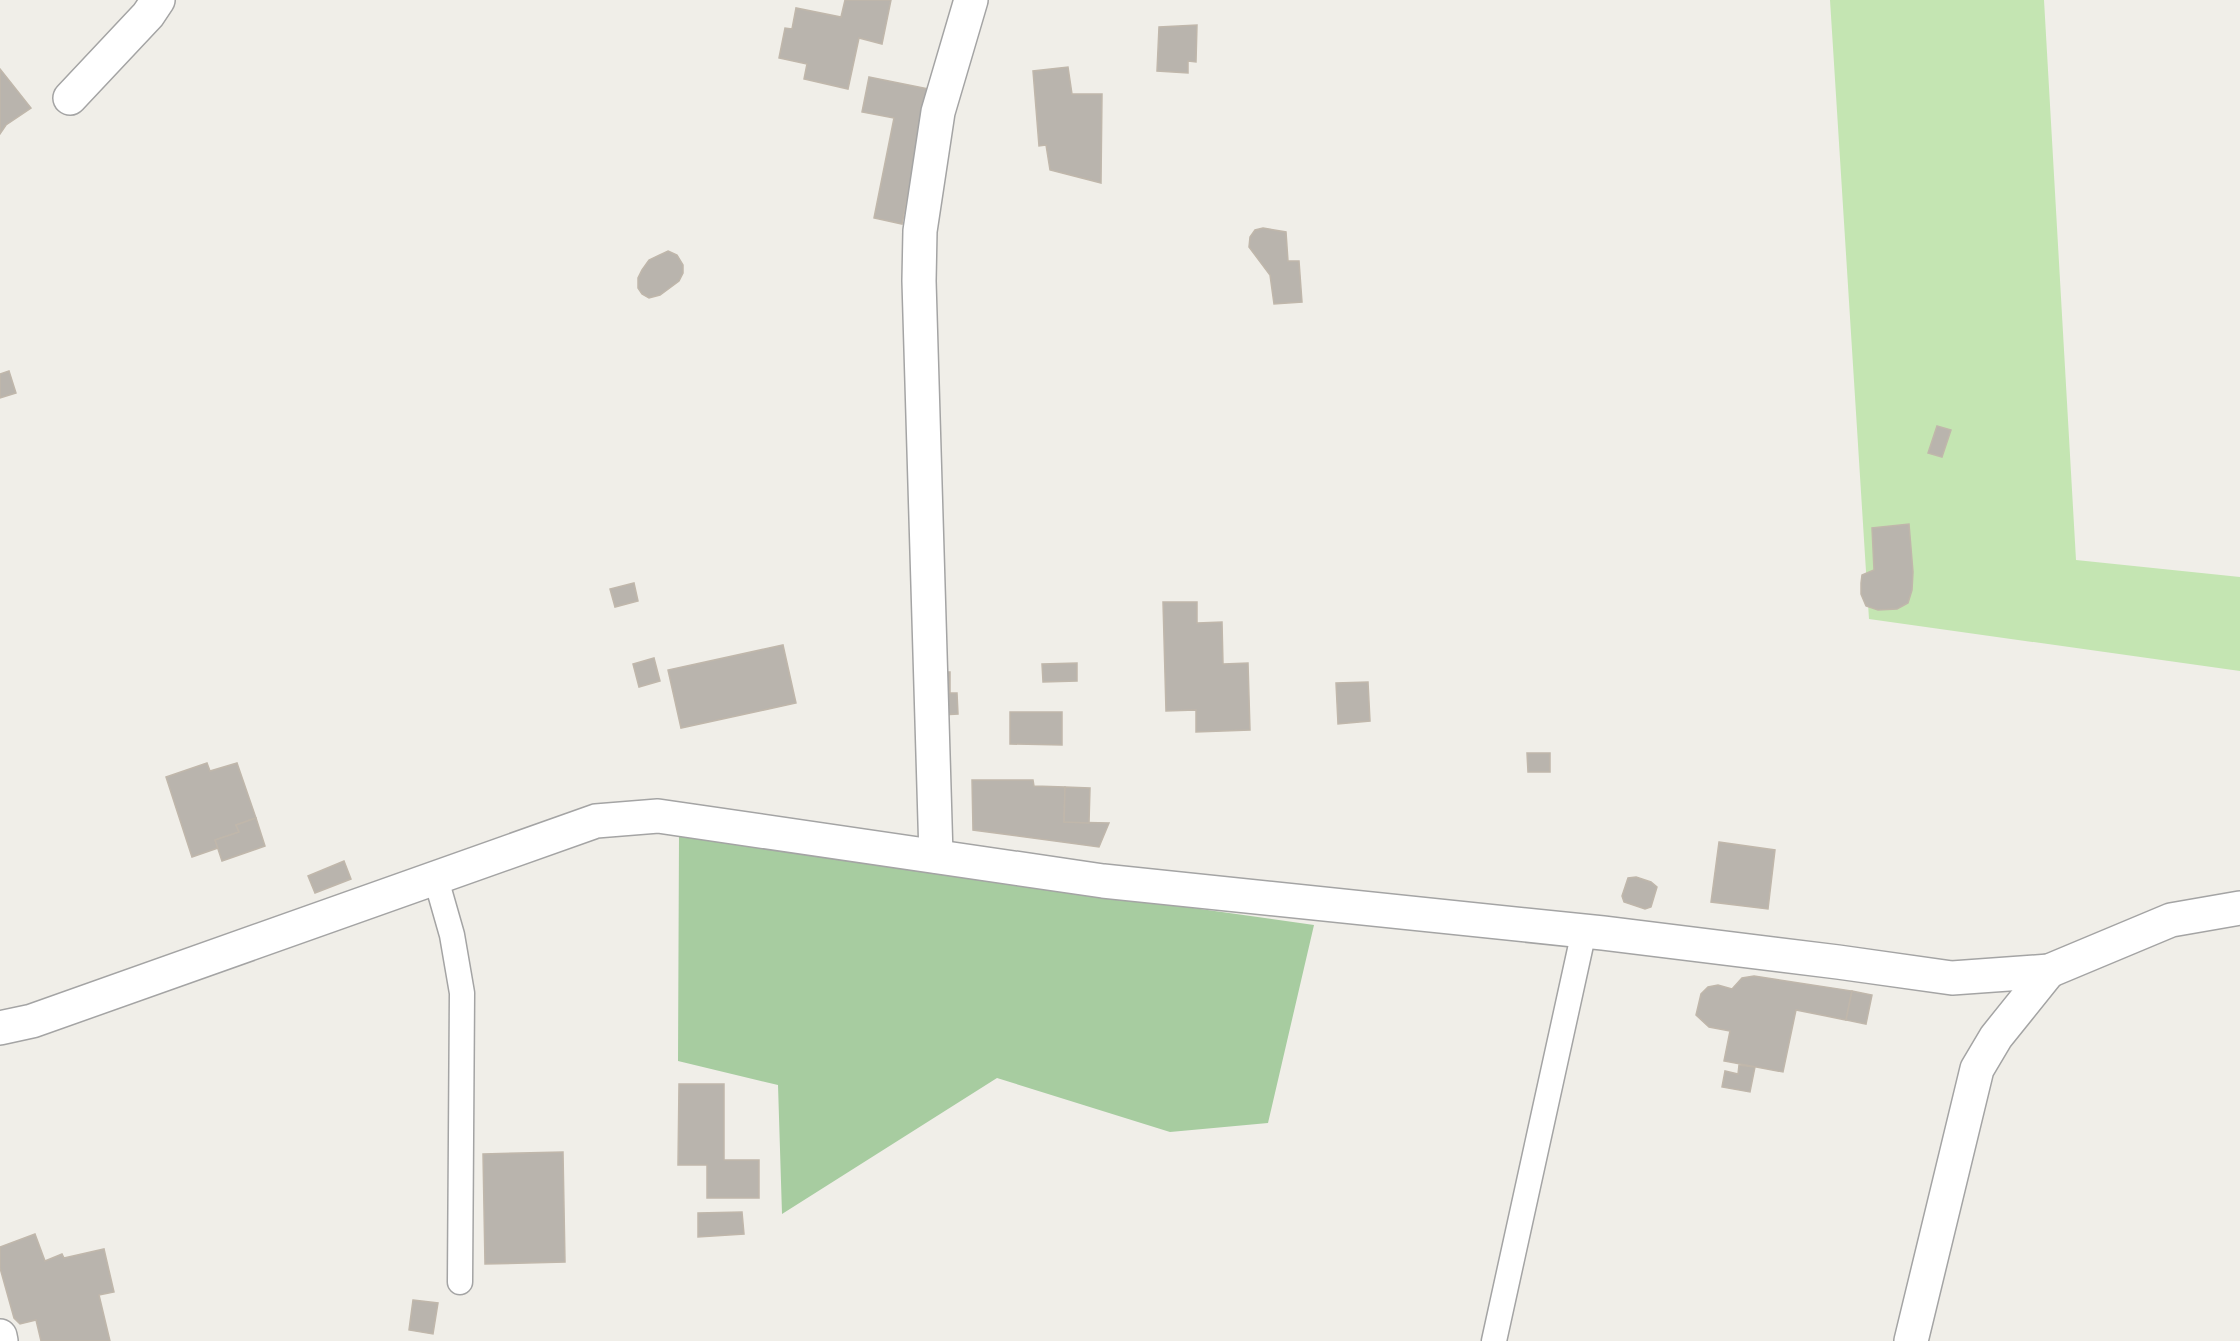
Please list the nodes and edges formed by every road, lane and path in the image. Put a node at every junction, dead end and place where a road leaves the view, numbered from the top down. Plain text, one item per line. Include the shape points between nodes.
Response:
1 (158, 0) edge
2 (971, 0) edge
3 (70, 98) dead end
4 (936, 855) junction
5 (436, 879) junction
6 (2240, 908) edge
7 (1584, 931) junction
8 (2049, 971) junction
9 (0, 1028) edge
10 (460, 1282) dead end
11 (0, 1336) edge
12 (2, 1341) edge
13 (1494, 1341) edge
14 (1911, 1341) edge

1 - 3 street
2 - 4 street via 938,112 920,231
4 - 5 street via 658,816 596,820
4 - 7 street via 1103,881
5 - 9 street via 32,1021
5 - 10 lane via 452,935 462,993
6 - 8 street via 2171,920
7 - 8 street via 1952,978
7 - 13 lane
8 - 14 street via 1996,1037 1977,1069
11 - 12 street

